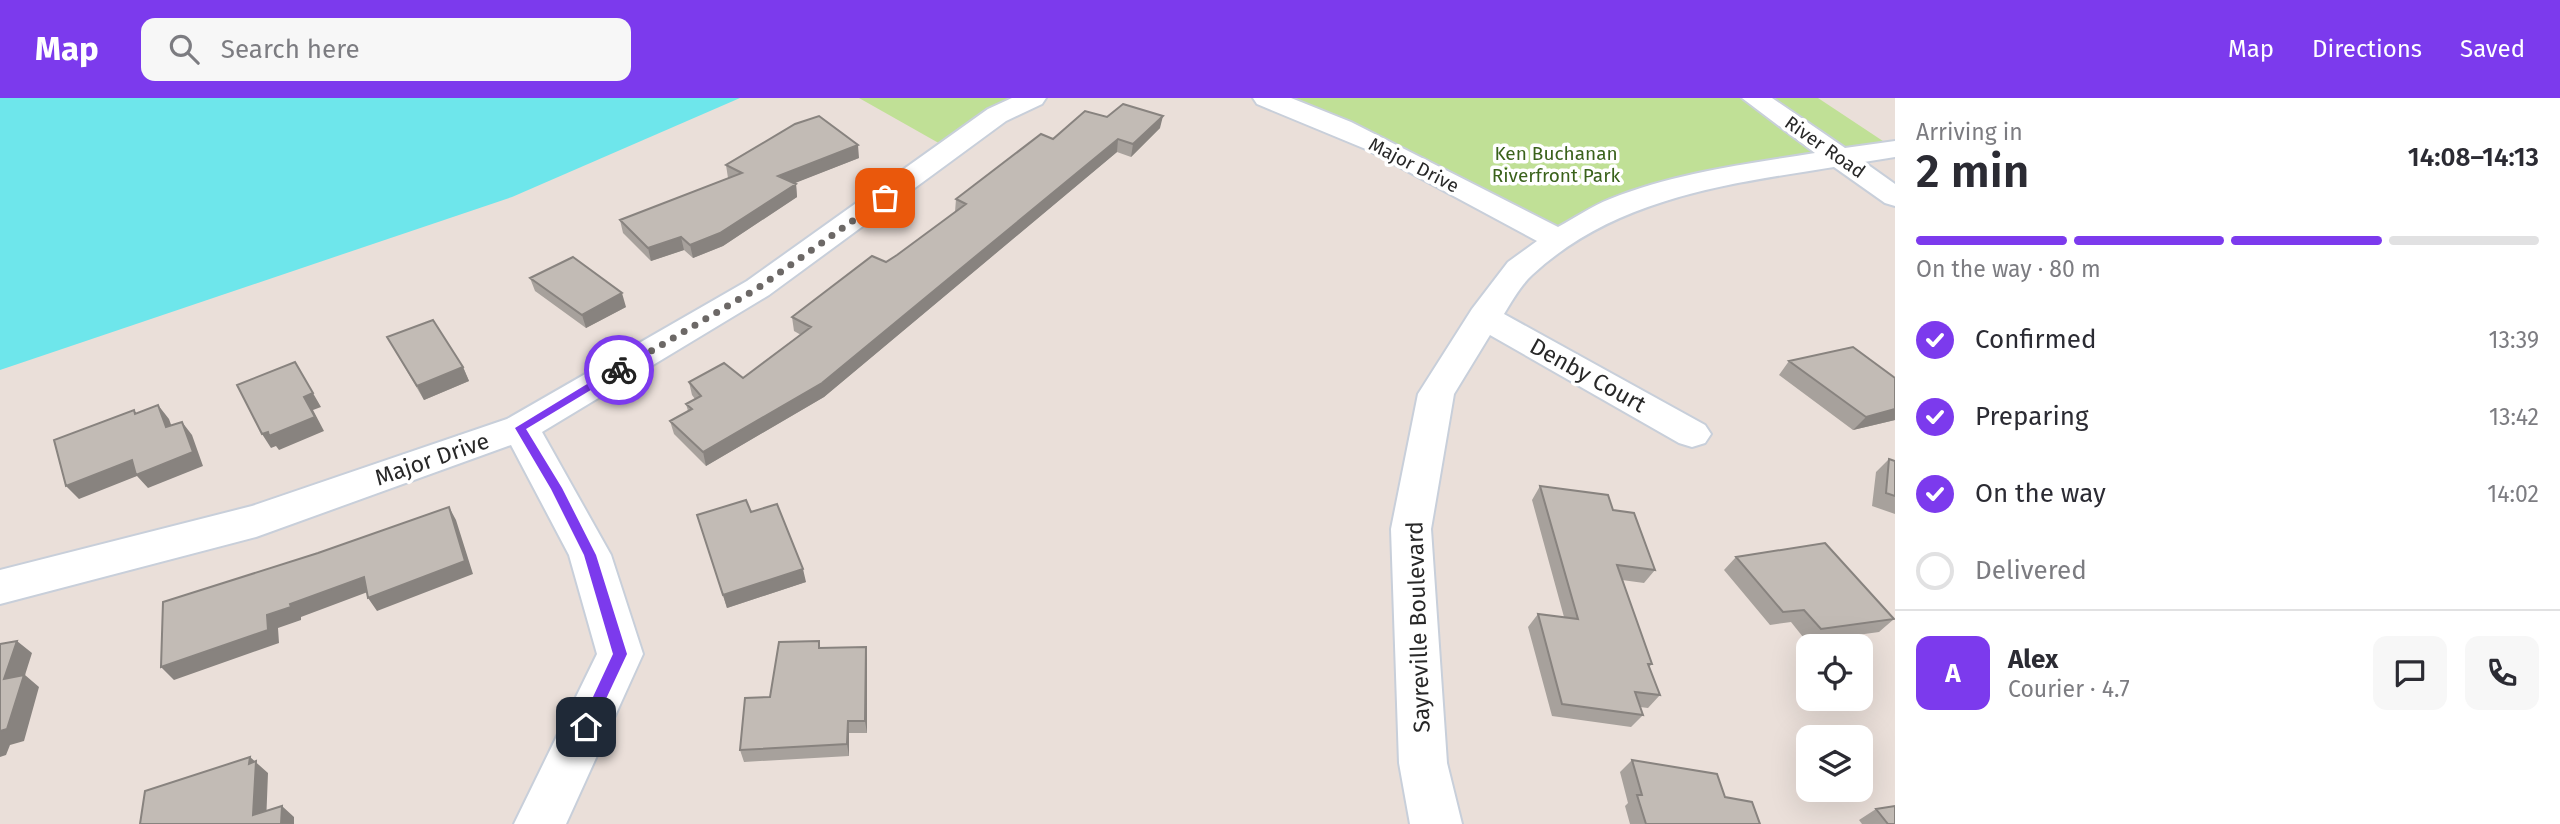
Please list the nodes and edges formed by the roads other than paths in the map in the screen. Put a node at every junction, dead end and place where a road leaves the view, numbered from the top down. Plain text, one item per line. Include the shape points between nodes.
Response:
1 (1033, 98) edge
2 (1266, 98) edge
3 (1755, 98) edge
4 (1895, 149) edge
5 (1838, 157) junction
6 (1895, 197) edge
7 (1558, 240) junction
8 (1484, 317) junction
9 (520, 428) junction
10 (1692, 434) dead end
11 (0, 587) edge
12 (540, 824) edge
13 (1436, 824) edge

1 - 9 street, Major Drive via 998,115 758,288
2 - 7 street, Major Drive via 1310,113 1409,161
3 - 5 street, River Road
4 - 5 street, Sayreville Boulevard
5 - 6 street, River Road
5 - 7 street, Sayreville Boulevard via 1672,188 1618,206
7 - 8 street, Sayreville Boulevard via 1519,269
8 - 10 street, Denby Court
8 - 13 street, Sayreville Boulevard via 1436,394 1411,529 1423,763
9 - 11 street, Major Drive via 256,521
9 - 12 street via 590,555 620,654

